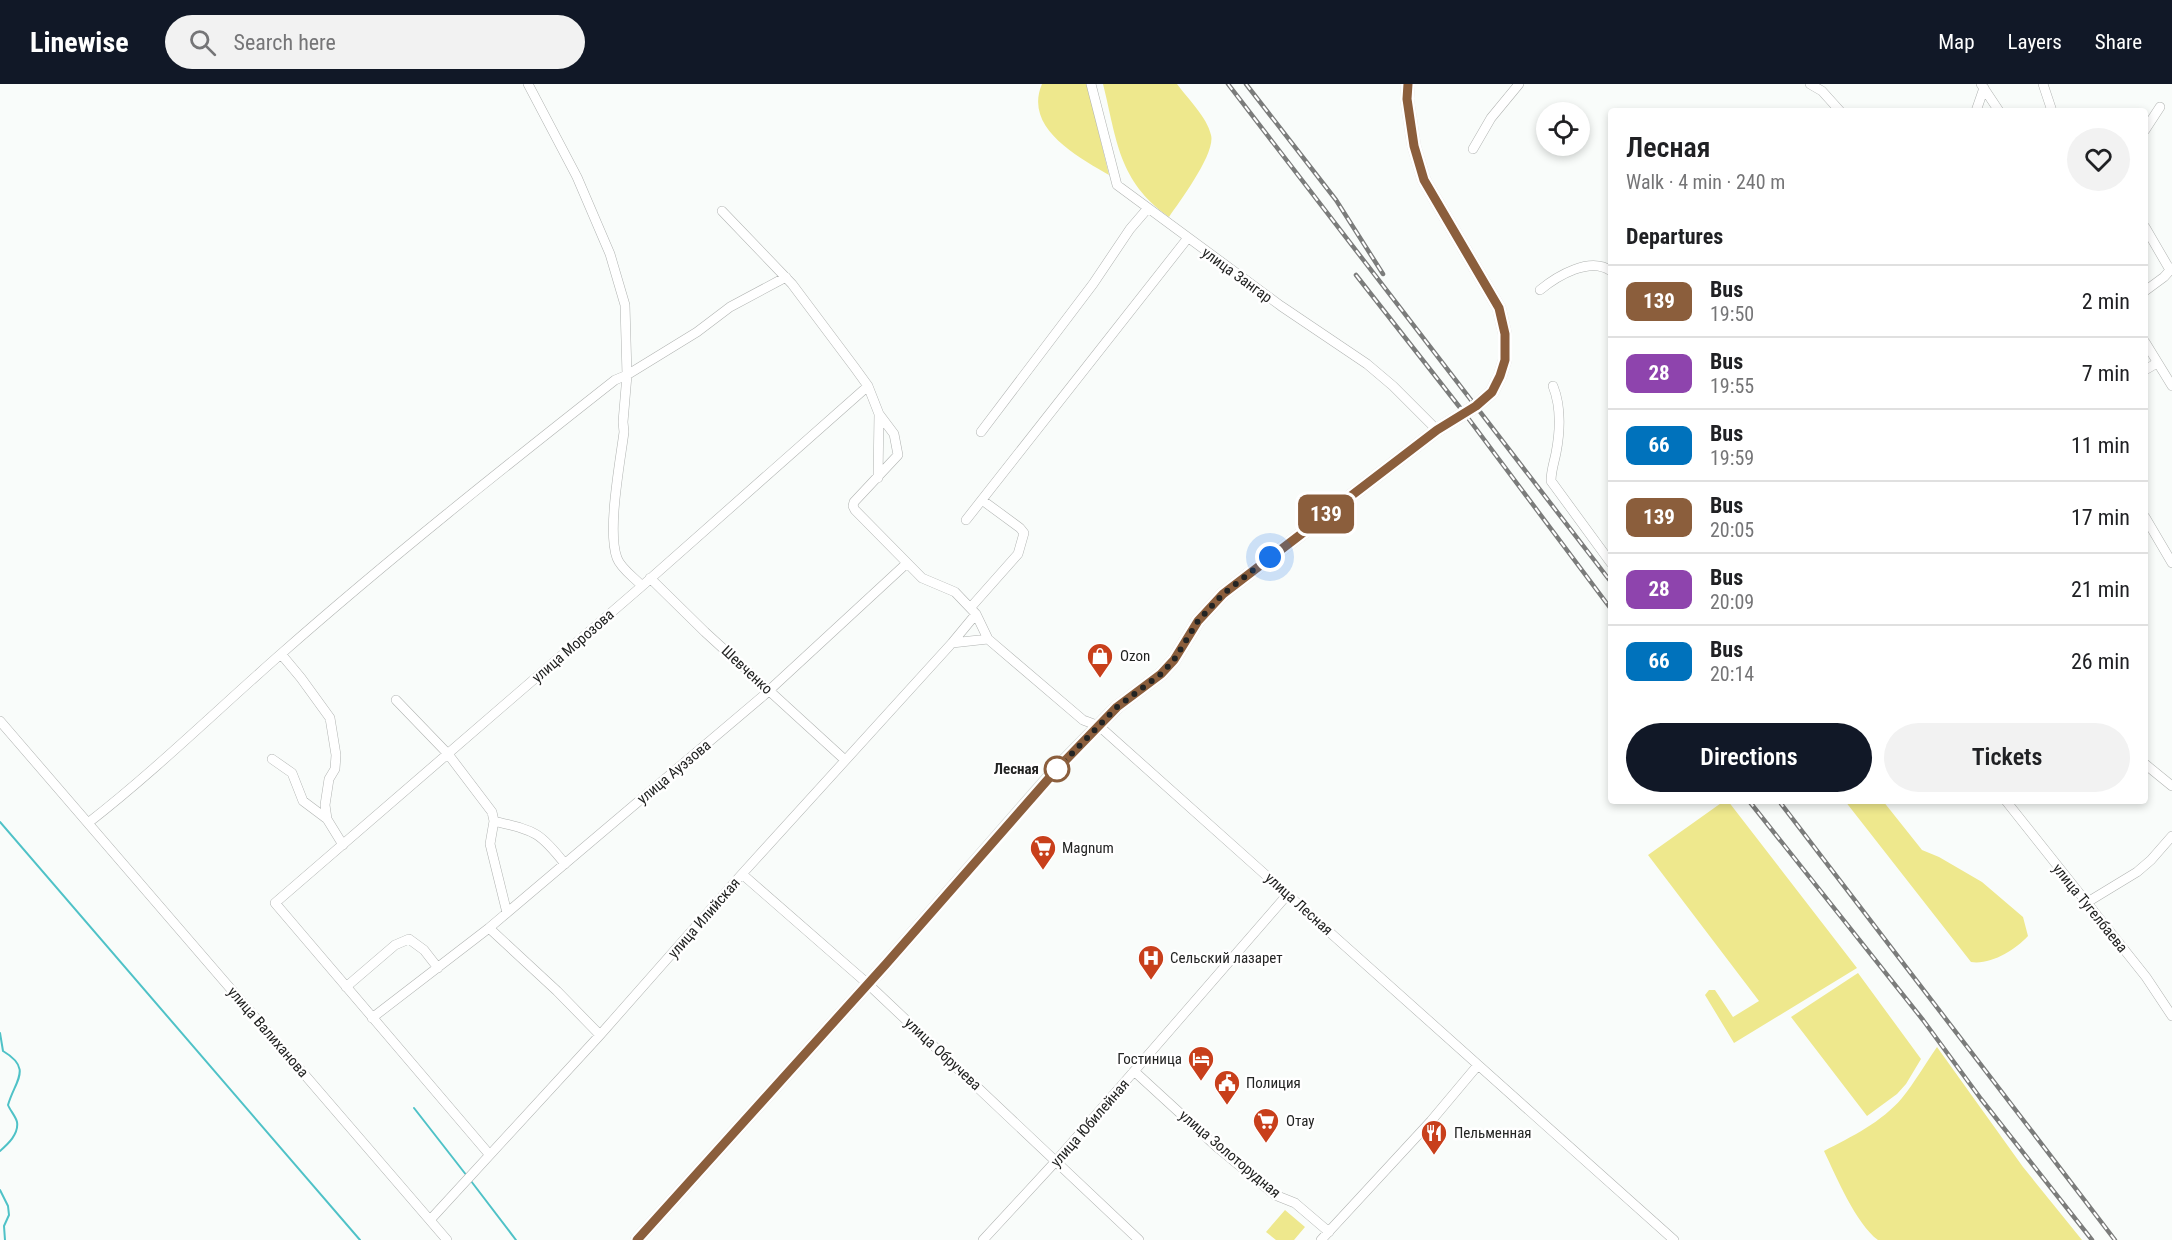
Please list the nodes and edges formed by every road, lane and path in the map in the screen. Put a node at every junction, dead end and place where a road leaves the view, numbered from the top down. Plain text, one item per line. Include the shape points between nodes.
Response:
1 (528, 84) edge
2 (1091, 84) edge
3 (1408, 84) edge
4 (1519, 84) edge
5 (1810, 84) edge
6 (2043, 84) edge
7 (1982, 86) edge
8 (1824, 88) edge
9 (2160, 107) dead end
10 (1838, 108) edge
11 (1977, 108) edge
12 (1997, 108) edge
13 (2051, 108) edge
14 (2148, 125) edge
15 (1473, 149) dead end
16 (1148, 208) junction
17 (722, 211) dead end
18 (2148, 232) edge
19 (1187, 239) junction
20 (2171, 269) edge
21 (1608, 270) edge
22 (786, 277) junction
23 (2148, 288) edge
24 (1540, 290) dead end
25 (2148, 347) edge
26 (2157, 363) junction
27 (2148, 368) edge
28 (627, 375) junction
29 (868, 386) junction
30 (1553, 386) dead end
31 (2172, 386) edge
32 (879, 414) junction
33 (1437, 430) junction
34 (981, 432) dead end
35 (878, 478) junction
36 (982, 500) junction
37 (966, 520) dead end
38 (2148, 522) edge
39 (1608, 559) edge
40 (2172, 563) edge
41 (907, 564) junction
42 (651, 578) junction
43 (642, 586) junction
44 (973, 611) junction
45 (988, 639) junction
46 (952, 643) junction
47 (281, 654) junction
48 (770, 691) junction
49 (396, 700) dead end
50 (0, 721) edge
51 (1099, 726) junction
52 (448, 754) junction
53 (272, 759) dead end
54 (845, 760) junction
55 (2148, 766) edge
56 (2172, 786) edge
57 (2008, 804) edge
58 (327, 819) junction
59 (494, 821) junction
60 (88, 823) junction
61 (2172, 836) edge
62 (343, 845) junction
63 (566, 864) junction
64 (742, 874) junction
65 (1288, 894) junction
66 (2086, 903) junction
67 (507, 913) junction
68 (489, 928) junction
69 (438, 968) junction
70 (868, 984) junction
71 (346, 987) junction
72 (2172, 1016) edge
73 (372, 1018) junction
74 (600, 1035) junction
75 (1478, 1065) junction
76 (1134, 1071) junction
77 (489, 1154) junction
78 (1056, 1161) junction
79 (430, 1220) junction
80 (1329, 1232) junction
81 (447, 1240) edge
82 (637, 1240) edge
83 (983, 1240) edge
84 (1139, 1240) edge
85 (1321, 1240) edge
86 (1674, 1240) edge

1 - 28 street via 577,177 609,254 625,305
2 - 16 street, улица Зангар via 1117,185
3 - 33 main road via 1414,146 1424,180 1492,294 1505,334 1505,360 1492,392
4 - 15 street via 1505,98
5 - 8 street
6 - 13 street
7 - 11 street
7 - 12 street
8 - 10 street
9 - 14 street
16 - 19 street, улица Зангар
16 - 34 street
17 - 22 street
18 - 20 street
19 - 33 street, улица Зангар via 1366,364
19 - 36 street
20 - 23 street
21 - 24 street via 1595,265 1570,272
22 - 28 street via 730,307
22 - 29 street
25 - 26 street
26 - 27 street
26 - 31 street
28 - 43 street via 615,546 617,560
28 - 47 street via 615,380 453,507
29 - 32 street
29 - 42 street, улица Морозова
30 - 39 street via 1559,426 1551,481
32 - 35 street
32 - 35 street via 894,434 898,455
33 - 51 main road via 1223,594 1198,621 1161,674
35 - 41 street via 854,502 853,508
36 - 37 street
36 - 44 street, улица Илийская via 1024,533 1018,554
38 - 40 street
41 - 44 street, улица Лесная via 922,578 952,590
41 - 48 street, улица Ауэзова
42 - 43 street, улица Морозова
42 - 48 street, Шевченко
43 - 52 street, улица Морозова
44 - 45 street, улица Лесная
44 - 46 street, улица Илийская
45 - 46 street
45 - 51 street, улица Лесная via 1083,720
46 - 54 street, улица Илийская
47 - 58 street via 330,718 336,755 326,794
47 - 60 street via 160,765
48 - 54 street, Шевченко
48 - 63 street, улица Ауэзова
49 - 52 street
50 - 60 street, улица Валиханова
51 - 65 street, улица Лесная
51 - 70 main road
52 - 59 street
52 - 62 street, улица Морозова
53 - 58 street via 292,774 303,801
54 - 64 street, улица Илийская
55 - 56 street
57 - 66 street, улица Тугелбаева
58 - 62 street
59 - 63 street via 534,831
59 - 67 street via 490,844
60 - 79 street, улица Валиханова
61 - 66 street via 2137,872
62 - 71 street, улица Морозова via 275,903
63 - 67 street, улица Ауэзова
64 - 70 street, улица Обручева
64 - 74 street, улица Илийская
65 - 75 street, улица Лесная
65 - 76 street, улица Юбилейная
66 - 72 street, улица Тугелбаева
67 - 68 street, улица Ауэзова
68 - 69 street, улица Ауэзова
68 - 74 street
69 - 71 street via 409,939 395,945
69 - 73 street, улица Ауэзова
70 - 78 street, улица Обручева
70 - 82 main road
71 - 73 street
73 - 77 street
74 - 77 street, улица Илийская
75 - 80 street
75 - 86 street, улица Лесная
76 - 78 street, улица Юбилейная
76 - 80 street, улица Золоторудная via 1218,1148 1275,1195 1295,1203
77 - 79 street, улица Илийская
78 - 83 street, улица Юбилейная
78 - 84 street, улица Обручева
79 - 81 street, улица Валиханова
80 - 85 street

